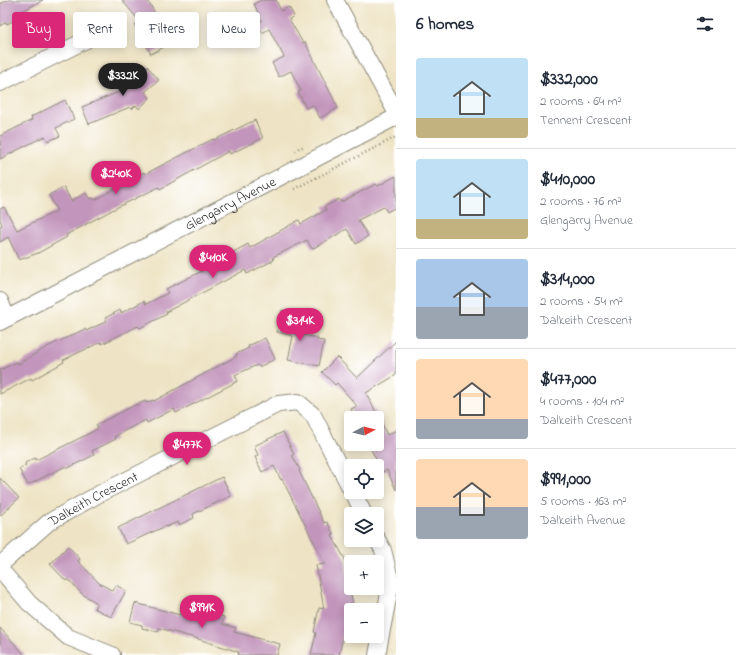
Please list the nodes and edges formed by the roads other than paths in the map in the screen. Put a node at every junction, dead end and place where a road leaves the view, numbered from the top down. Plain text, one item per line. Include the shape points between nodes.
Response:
1 (335, 0) edge
2 (73, 46) edge
3 (0, 83) edge
4 (396, 112) edge
5 (396, 117) edge
6 (0, 301) edge
7 (4, 320) edge
8 (344, 475) edge
9 (381, 547) edge
10 (0, 565) edge
11 (0, 569) edge
12 (112, 655) edge
13 (378, 655) edge

1 - 4 street
2 - 3 street
5 - 7 street, Glengarry Avenue
6 - 7 street
8 - 10 street, Dalkeith Crescent via 313,415 298,402 278,404 49,522
9 - 13 street via 391,583
11 - 12 street via 29,603 68,637

